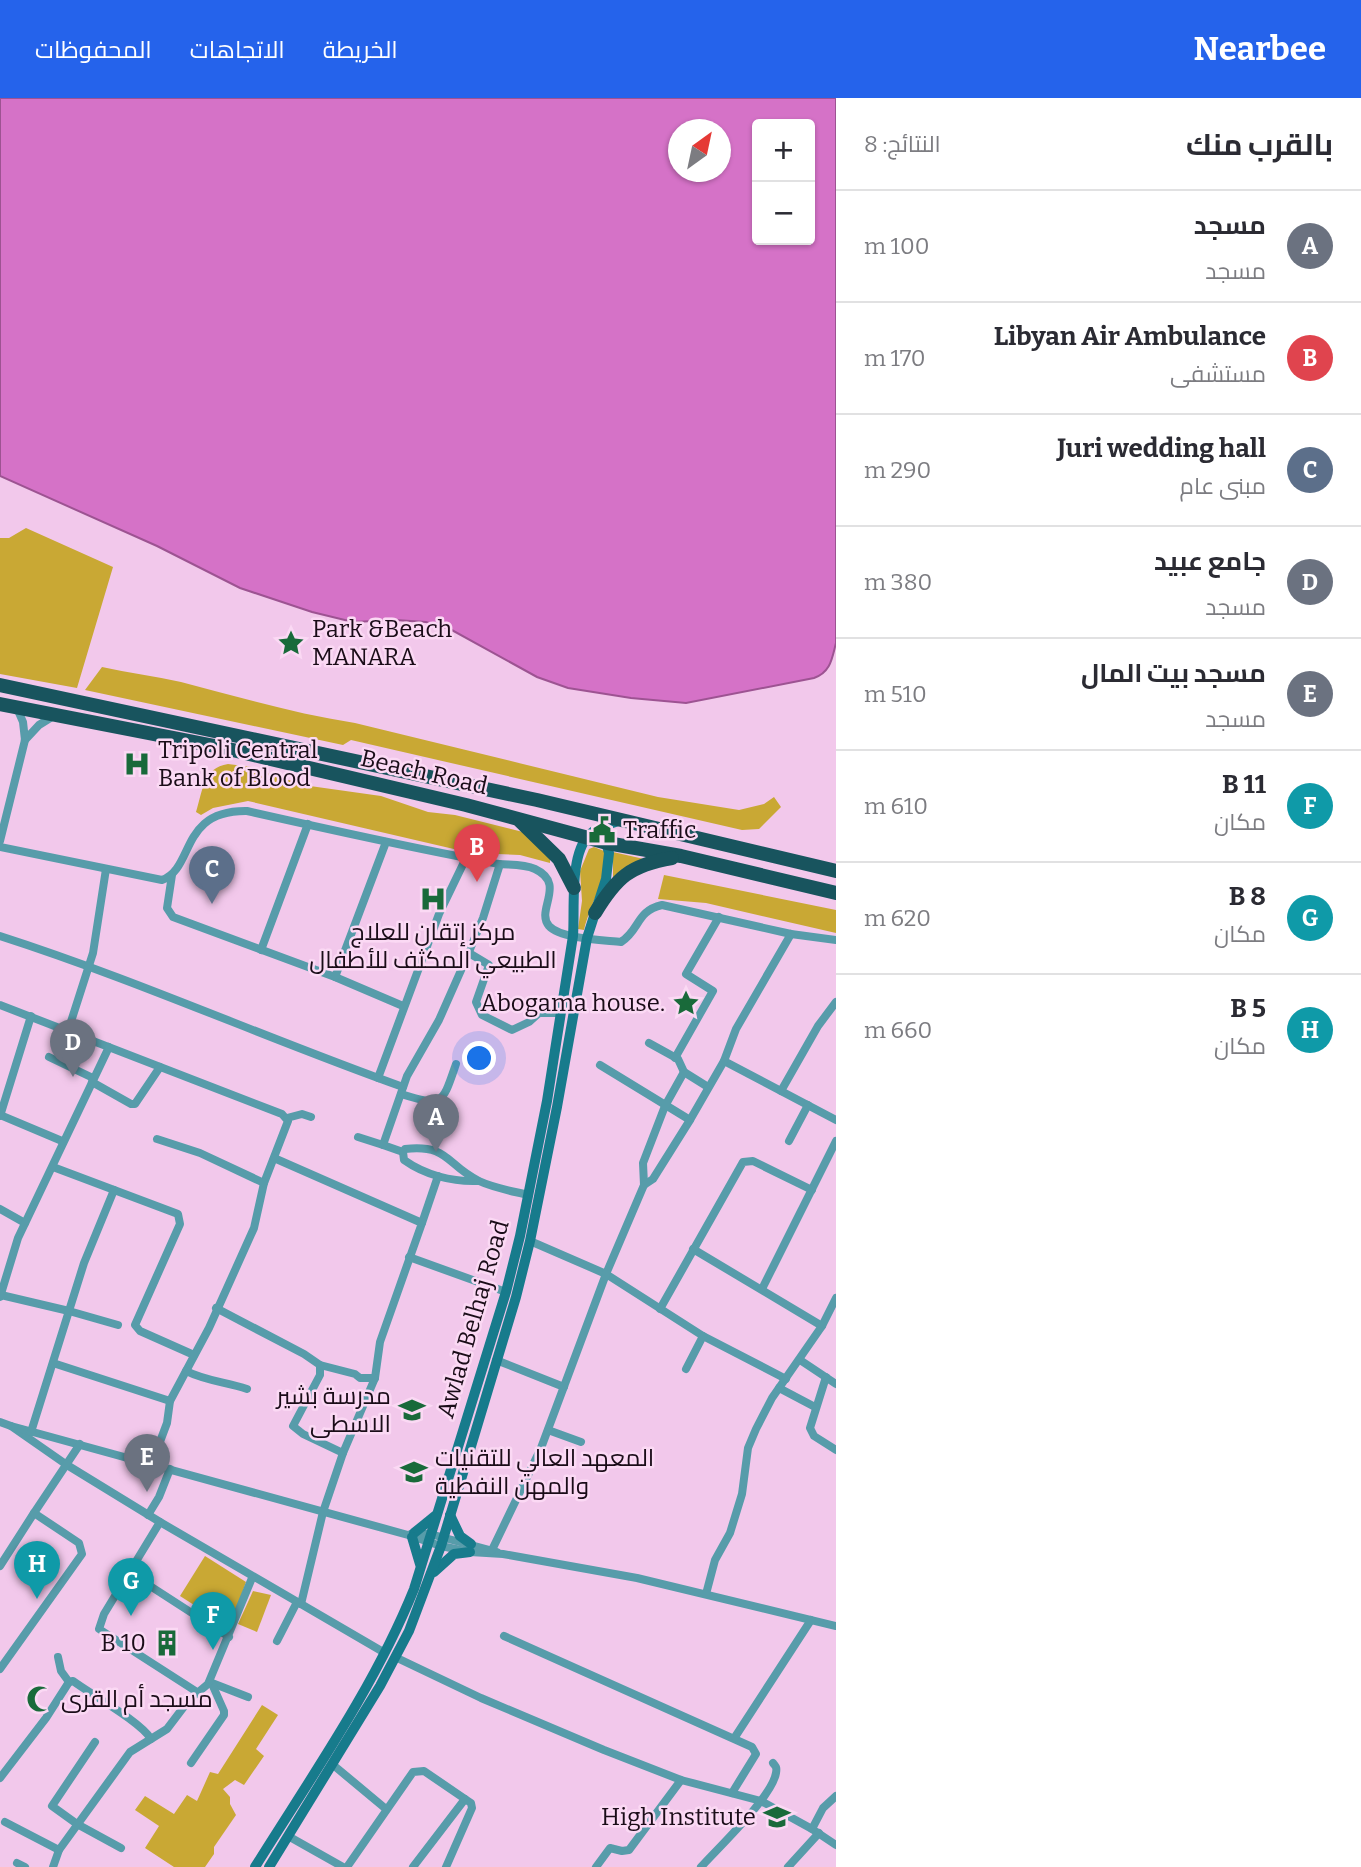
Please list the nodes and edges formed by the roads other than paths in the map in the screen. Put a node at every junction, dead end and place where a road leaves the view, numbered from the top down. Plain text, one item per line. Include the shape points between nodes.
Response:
1 (0, 685) edge
2 (0, 704) edge
3 (16, 706) junction
4 (57, 715) junction
5 (25, 740) junction
6 (584, 812) junction
7 (516, 817) junction
8 (618, 821) junction
9 (308, 824) junction
10 (599, 828) junction
11 (586, 837) junction
12 (0, 841) edge
13 (386, 842) junction
14 (607, 843) junction
15 (0, 847) edge
16 (681, 856) junction
17 (466, 858) junction
18 (499, 864) junction
19 (106, 869) junction
20 (836, 872) edge
21 (172, 875) junction
22 (574, 888) junction
23 (836, 893) edge
24 (595, 913) junction
25 (719, 917) junction
26 (792, 934) junction
27 (0, 936) edge
28 (573, 936) junction
29 (587, 938) junction
30 (836, 940) edge
31 (261, 950) junction
32 (469, 953) junction
33 (89, 967) junction
34 (335, 978) junction
35 (836, 1002) edge
36 (0, 1005) edge
37 (403, 1006) junction
38 (561, 1013) junction
39 (31, 1016) junction
40 (68, 1031) junction
41 (649, 1043) dead end
42 (109, 1047) junction
43 (50, 1057) dead end
44 (675, 1058) junction
45 (724, 1061) junction
46 (456, 1064) dead end
47 (600, 1065) dead end
48 (160, 1067) junction
49 (684, 1072) junction
50 (378, 1078) junction
51 (92, 1080) junction
52 (708, 1087) junction
53 (402, 1091) junction
54 (781, 1091) junction
55 (4, 1092) edge
56 (808, 1105) junction
57 (665, 1106) junction
58 (0, 1115) edge
59 (312, 1117) dead end
60 (287, 1118) junction
61 (690, 1120) junction
62 (836, 1120) edge
63 (358, 1137) dead end
64 (156, 1139) dead end
65 (789, 1140) dead end
66 (836, 1141) edge
67 (62, 1142) junction
68 (383, 1145) junction
69 (403, 1152) junction
70 (274, 1158) junction
71 (53, 1167) junction
72 (438, 1176) junction
73 (478, 1181) junction
74 (264, 1183) junction
75 (644, 1185) junction
76 (114, 1190) junction
77 (813, 1190) junction
78 (528, 1195) junction
79 (0, 1209) edge
80 (25, 1223) junction
81 (422, 1223) junction
82 (530, 1241) junction
83 (693, 1249) junction
84 (409, 1257) junction
85 (4, 1273) edge
86 (606, 1274) junction
87 (762, 1289) junction
88 (506, 1292) junction
89 (0, 1296) edge
90 (836, 1298) edge
91 (216, 1308) junction
92 (660, 1309) junction
93 (69, 1311) junction
94 (118, 1325) dead end
95 (822, 1326) junction
96 (703, 1336) junction
97 (194, 1355) junction
98 (496, 1360) junction
99 (800, 1360) junction
100 (53, 1363) junction
101 (320, 1366) junction
102 (686, 1369) dead end
103 (186, 1371) junction
104 (826, 1377) junction
105 (375, 1378) junction
106 (786, 1380) junction
107 (836, 1384) edge
108 (564, 1387) junction
109 (779, 1388) junction
110 (247, 1389) dead end
111 (170, 1401) junction
112 (815, 1407) junction
113 (0, 1422) edge
114 (11, 1426) junction
115 (548, 1430) junction
116 (31, 1432) junction
117 (581, 1443) dead end
118 (80, 1444) junction
119 (836, 1450) edge
120 (344, 1453) junction
121 (152, 1463) junction
122 (67, 1465) junction
123 (170, 1469) junction
124 (323, 1512) junction
125 (34, 1513) junction
126 (148, 1515) junction
127 (450, 1515) junction
128 (435, 1516) junction
129 (160, 1522) junction
130 (411, 1535) junction
131 (429, 1538) junction
132 (442, 1542) junction
133 (470, 1548) junction
134 (492, 1550) junction
135 (503, 1554) junction
136 (0, 1566) edge
137 (421, 1568) junction
138 (130, 1573) junction
139 (432, 1574) junction
140 (253, 1578) junction
141 (706, 1594) junction
142 (299, 1603) junction
143 (811, 1620) junction
144 (836, 1626) edge
145 (504, 1636) dead end
146 (229, 1637) junction
147 (277, 1642) dead end
148 (390, 1655) junction
149 (58, 1657) dead end
150 (0, 1669) edge
151 (69, 1682) junction
152 (211, 1683) junction
153 (198, 1692) junction
154 (248, 1697) dead end
155 (735, 1737) junction
156 (151, 1739) junction
157 (95, 1742) dead end
158 (191, 1763) dead end
159 (773, 1763) dead end
160 (332, 1764) junction
161 (0, 1778) edge
162 (681, 1780) junction
163 (732, 1793) junction
164 (836, 1796) edge
165 (465, 1799) junction
166 (761, 1801) junction
167 (386, 1809) junction
168 (5, 1822) dead end
169 (77, 1824) junction
170 (815, 1831) junction
171 (288, 1836) junction
172 (836, 1845) edge
173 (121, 1848) dead end
174 (59, 1850) junction
175 (53, 1867) edge
176 (255, 1867) edge
177 (269, 1867) edge
178 (345, 1867) edge
179 (413, 1867) edge
180 (446, 1867) edge
181 (596, 1867) edge
182 (701, 1867) edge
183 (788, 1867) edge

1 - 6 highway, Beach Road
2 - 3 highway, Beach Road
3 - 4 highway, Beach Road
3 - 5 street
4 - 5 street
4 - 7 highway, Beach Road via 220,747
5 - 12 street
6 - 8 highway, Beach Road
6 - 10 main road, Awlad Belhaj Road
7 - 11 highway, Beach Road
7 - 22 highway via 559,859
8 - 10 main road
8 - 20 highway, Beach Road
9 - 13 street
9 - 21 street via 247,811 221,814 196,832
9 - 31 street
10 - 11 main road
10 - 14 main road, Awlad Belhaj Road
11 - 14 highway, Beach Road
11 - 22 main road, Awlad Belhaj Road
13 - 17 street
13 - 34 street
14 - 16 highway, Beach Road
14 - 24 main road, Awlad Belhaj Road via 608,872
15 - 19 street
16 - 23 highway, Beach Road
16 - 24 highway via 628,872 612,886
17 - 18 street
17 - 37 street
18 - 28 street via 525,865 544,874 550,890 546,921
18 - 32 street
19 - 21 street via 158,880
19 - 33 street
21 - 31 street via 167,908 173,917
22 - 28 main road, Awlad Belhaj Road
24 - 29 main road, Awlad Belhaj Road
25 - 26 street
25 - 29 street via 662,905 645,912 625,940
25 - 44 street via 686,974 713,991
26 - 30 street
26 - 45 street via 736,1029
27 - 33 street
28 - 29 street
28 - 38 main road, Awlad Belhaj Road
29 - 82 main road, Awlad Belhaj Road
31 - 34 street
32 - 38 street via 489,965 476,1002 482,1015 514,1030 539,1013
32 - 53 street
33 - 40 street
33 - 50 street
34 - 37 street
35 - 54 street
36 - 39 street
37 - 50 street
38 - 78 main road, Awlad Belhaj Road
39 - 40 street
39 - 55 street
40 - 42 street
41 - 44 street
42 - 48 street
42 - 51 street
43 - 51 street
44 - 49 street
45 - 52 street
45 - 54 street
46 - 53 street via 446,1092 437,1101
47 - 57 street
48 - 51 street via 135,1104
48 - 60 street
49 - 52 street
49 - 57 street
50 - 53 street
51 - 67 street
52 - 61 street
53 - 68 street
54 - 56 street
55 - 58 street
56 - 62 street
56 - 65 street
57 - 61 street
57 - 75 street via 643,1163
58 - 67 street
59 - 60 street via 296,1114
60 - 70 street
61 - 75 street via 653,1179
63 - 68 street
64 - 74 street via 200,1153
66 - 77 street
67 - 71 street
68 - 69 street
69 - 72 street via 404,1160
69 - 73 street via 425,1147 437,1150
70 - 74 street
70 - 81 street
71 - 76 street
71 - 80 street
72 - 73 street
72 - 81 street
73 - 78 street
74 - 91 street via 254,1228
75 - 86 street
76 - 93 street
76 - 97 street via 180,1217 135,1325
77 - 83 street via 747,1160
77 - 87 street
78 - 88 main road, Awlad Belhaj Road
79 - 80 street
80 - 85 street
81 - 84 street
82 - 86 street
82 - 98 main road, Awlad Belhaj Road
83 - 87 street
83 - 92 street
84 - 88 street
84 - 105 street via 380,1342
85 - 89 street
86 - 92 street
86 - 108 street
87 - 95 street
88 - 128 main road, Awlad Belhaj Road
89 - 93 street
90 - 95 street
91 - 97 street
91 - 101 street
92 - 96 street
93 - 94 street
93 - 100 street
95 - 99 street
96 - 102 street
96 - 106 street
97 - 103 street
98 - 108 street
98 - 127 main road, Awlad Belhaj Road
99 - 104 street
99 - 106 street
100 - 111 street
100 - 116 street
101 - 105 street
101 - 120 street via 320,1375 293,1426
103 - 110 street
103 - 111 street
104 - 107 street
104 - 112 street
105 - 120 street
106 - 109 street
108 - 115 street
109 - 112 street
109 - 141 street via 748,1448 742,1494
111 - 121 street
112 - 119 street via 810,1431
113 - 114 street
114 - 116 street
114 - 122 street
115 - 117 street
115 - 134 street
116 - 118 street
118 - 121 street
118 - 122 street
120 - 124 street
121 - 123 street
122 - 125 street
122 - 126 street
123 - 124 street
123 - 126 street
124 - 130 street
124 - 142 street
125 - 136 street
125 - 150 street via 79,1543 82,1554
126 - 129 street
127 - 132 main road, Awlad Belhaj Road
127 - 133 main road
128 - 130 main road
128 - 131 main road, Awlad Belhaj Road
129 - 138 street
129 - 140 street
130 - 131 street
130 - 137 main road
131 - 132 street
131 - 137 main road, Awlad Belhaj Road
132 - 133 street
132 - 139 main road, Awlad Belhaj Road
133 - 134 street
133 - 135 street
133 - 139 main road
134 - 135 street
135 - 141 street
137 - 148 main road, Awlad Belhaj Road
138 - 146 street
138 - 153 street via 99,1629
139 - 148 main road, Awlad Belhaj Road via 409,1630
140 - 142 street
140 - 146 street
141 - 143 street
142 - 147 street
142 - 148 street
143 - 144 street
143 - 155 street
145 - 155 street
146 - 152 street
148 - 160 main road, Awlad Belhaj Road
148 - 162 street via 493,1704
148 - 176 main road, Awlad Belhaj Road
149 - 151 street
151 - 156 street via 127,1718
151 - 161 street
152 - 153 street
152 - 154 street
152 - 158 street via 224,1715
153 - 156 street via 167,1728
155 - 163 street via 756,1754
156 - 169 street via 130,1752
157 - 169 street via 52,1804
159 - 166 street via 776,1774
160 - 167 street
160 - 171 main road, Awlad Belhaj Road
162 - 163 street
162 - 181 street via 629,1850 610,1848
163 - 166 street
164 - 170 street via 823,1808
165 - 167 street via 419,1769
165 - 179 street
165 - 180 street via 472,1808
166 - 170 street
166 - 182 street
167 - 178 street
168 - 174 street
169 - 173 street
169 - 174 street
170 - 172 street
170 - 183 street
171 - 177 main road, Awlad Belhaj Road
171 - 178 street
174 - 175 street

